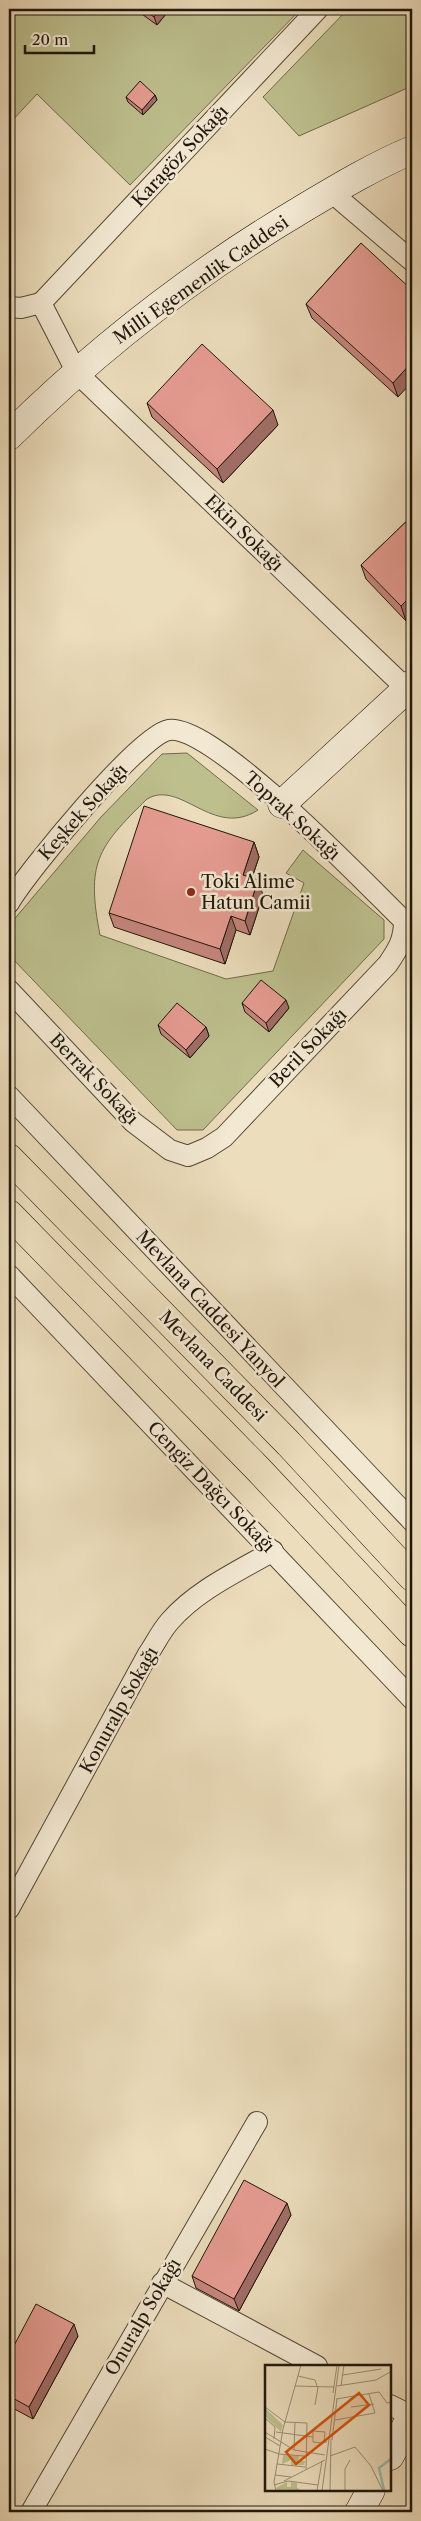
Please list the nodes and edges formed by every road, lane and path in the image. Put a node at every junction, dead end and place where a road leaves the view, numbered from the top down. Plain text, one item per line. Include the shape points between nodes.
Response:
1 (318, 9) edge
2 (412, 150) edge
3 (331, 192) junction
4 (412, 261) edge
5 (41, 303) junction
6 (9, 307) edge
7 (77, 373) junction
8 (9, 436) edge
9 (410, 689) edge
10 (168, 730) joint
11 (282, 804) junction
12 (9, 903) edge
13 (404, 921) joint
14 (9, 990) edge
15 (9, 1096) edge
16 (188, 1156) joint
17 (9, 1158) edge
18 (9, 1214) edge
19 (9, 1275) edge
20 (412, 1521) edge
21 (273, 1551) junction
22 (412, 1577) edge
23 (412, 1633) edge
24 (412, 1699) edge
25 (9, 1909) edge
26 (257, 2122) dead end
27 (162, 2283) junction
28 (315, 2365) edge
29 (391, 2406) edge
30 (412, 2416) edge
31 (391, 2454) edge
32 (30, 2512) edge

1 - 5 street, Karagöz Sokağı
2 - 3 street, Milli Egemenlik Caddesi
3 - 4 street
3 - 7 street, Milli Egemenlik Caddesi via 273,226 157,306
5 - 6 street
5 - 7 street, Ekin Sokağı
7 - 8 street, Milli Egemenlik Caddesi
7 - 9 street, Ekin Sokağı
9 - 11 street
10 - 11 street, Toprak Sokağı via 185,731 199,738
10 - 12 street, Keşkek Sokağı via 141,749 116,773 54,842
11 - 13 street, Toprak Sokağı
13 - 16 street, Beril Sokağı via 402,944 388,964 224,1136
14 - 16 street, Berrak Sokağı via 133,1122 170,1150
15 - 20 street, Mevlana Caddesi Yanyol
17 - 22 main road, Mevlana Caddesi via 289,1444
18 - 23 main road via 258,1469
19 - 21 street, Cengiz Dağcı Sokağı
21 - 24 street, Cengiz Dağcı Sokağı
21 - 25 street, Konuralp Sokağı via 186,1604 168,1623
26 - 27 street, Onuralp Sokağı
27 - 28 street
27 - 32 street, Onuralp Sokağı
29 - 30 street
30 - 31 street

